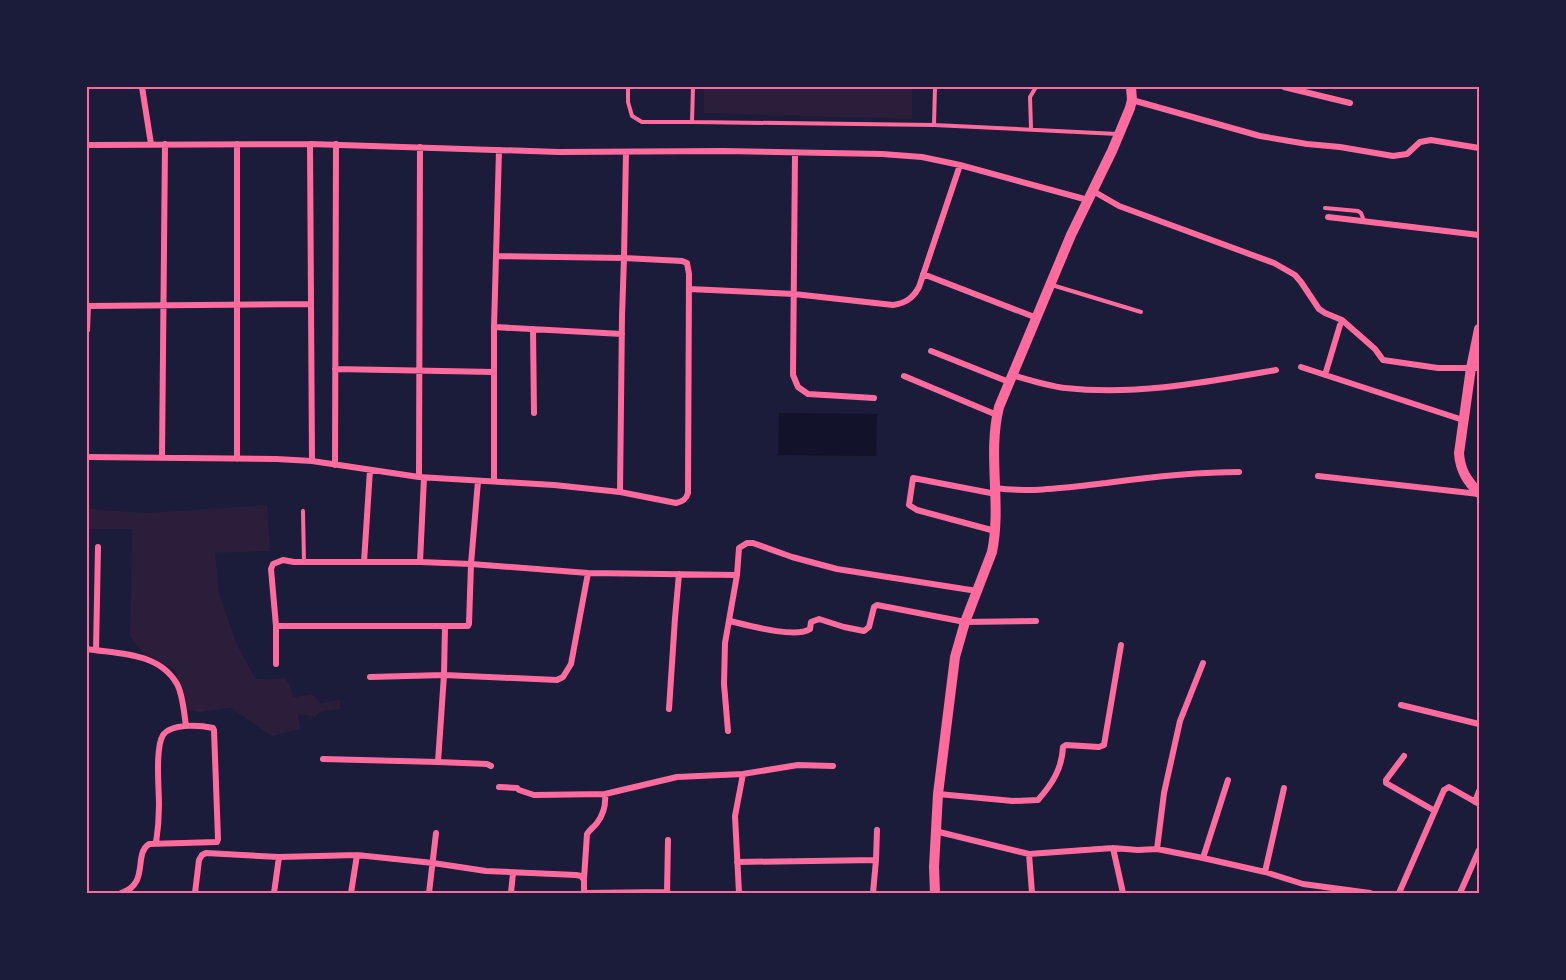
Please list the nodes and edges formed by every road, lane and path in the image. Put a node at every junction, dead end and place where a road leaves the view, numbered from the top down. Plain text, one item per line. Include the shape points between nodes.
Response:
1 (142, 87) edge
2 (628, 87) edge
3 (693, 87) edge
4 (935, 87) edge
5 (1036, 87) edge
6 (1131, 87) edge
7 (1284, 87) edge
8 (1131, 100) junction
9 (1350, 103) dead end
10 (692, 122) junction
11 (934, 125) junction
12 (1031, 128) junction
13 (1119, 134) junction
14 (151, 144) junction
15 (165, 144) junction
16 (237, 144) junction
17 (310, 144) junction
18 (336, 144) junction
19 (90, 145) dead end
20 (420, 147) junction
21 (1479, 148) edge
22 (499, 150) junction
23 (626, 152) junction
24 (795, 153) junction
25 (960, 165) junction
26 (1091, 196) junction
27 (1325, 208) dead end
28 (1328, 217) dead end
29 (1364, 221) junction
30 (1479, 235) edge
31 (496, 256) junction
32 (624, 258) junction
33 (923, 274) junction
34 (1050, 284) junction
35 (689, 289) junction
36 (794, 294) junction
37 (238, 304) junction
38 (311, 304) junction
39 (87, 306) edge
40 (164, 306) junction
41 (1141, 312) dead end
42 (1037, 318) junction
43 (1340, 325) dead end
44 (494, 327) junction
45 (532, 329) junction
46 (1479, 329) edge
47 (87, 330) edge
48 (622, 334) junction
49 (931, 351) dead end
50 (1301, 368) dead end
51 (1475, 368) edge
52 (334, 369) junction
53 (1276, 370) dead end
54 (418, 371) junction
55 (494, 372) junction
56 (1325, 375) junction
57 (904, 376) dead end
58 (1010, 378) junction
59 (874, 398) dead end
60 (534, 413) dead end
61 (997, 415) junction
62 (1463, 420) junction
63 (87, 457) edge
64 (162, 458) junction
65 (237, 459) junction
66 (312, 461) junction
67 (335, 465) junction
68 (370, 470) junction
69 (1239, 472) dead end
70 (1318, 476) dead end
71 (422, 478) junction
72 (478, 481) junction
73 (494, 481) junction
74 (996, 491) junction
75 (620, 492) junction
76 (1479, 493) edge
77 (303, 511) dead end
78 (996, 531) junction
79 (98, 546) dead end
80 (304, 562) junction
81 (364, 562) junction
82 (420, 562) junction
83 (471, 564) junction
84 (588, 573) junction
85 (679, 574) junction
86 (737, 574) junction
87 (978, 591) junction
88 (730, 621) junction
89 (1036, 621) dead end
90 (965, 622) junction
91 (276, 626) junction
92 (445, 626) junction
93 (1121, 645) dead end
94 (87, 649) edge
95 (96, 650) junction
96 (1203, 663) dead end
97 (276, 664) dead end
98 (444, 675) junction
99 (370, 677) dead end
100 (1401, 705) dead end
101 (669, 709) dead end
102 (1479, 724) edge
103 (186, 726) junction
104 (728, 731) dead end
105 (1404, 756) dead end
106 (323, 759) dead end
107 (438, 762) junction
108 (492, 766) dead end
109 (833, 766) dead end
110 (743, 774) junction
111 (1227, 780) dead end
112 (499, 787) dead end
113 (1284, 789) dead end
114 (1479, 791) edge
115 (605, 794) junction
116 (938, 794) junction
117 (1477, 803) edge
118 (1435, 811) junction
119 (877, 830) dead end
120 (935, 831) junction
121 (436, 833) dead end
122 (668, 840) dead end
123 (156, 843) junction
124 (1113, 848) junction
125 (1157, 849) junction
126 (1479, 850) edge
127 (1029, 854) junction
128 (357, 855) junction
129 (279, 857) junction
130 (1203, 858) junction
131 (876, 860) junction
132 (737, 862) junction
133 (433, 863) junction
134 (1264, 872) junction
135 (513, 873) junction
136 (584, 880) junction
137 (667, 892) edge
138 (121, 893) edge
139 (195, 893) edge
140 (274, 893) edge
141 (351, 893) edge
142 (429, 893) edge
143 (511, 893) edge
144 (584, 893) edge
145 (739, 893) edge
146 (873, 893) edge
147 (934, 893) edge
148 (1032, 893) edge
149 (1123, 893) edge
150 (1370, 893) edge
151 (1399, 893) edge
152 (1460, 893) edge

1 - 14 street
2 - 10 lane via 632,116 642,122
3 - 10 lane
4 - 11 lane
5 - 12 lane via 1030,97
6 - 8 street
7 - 9 street
8 - 13 street
8 - 21 street via 1260,136 1307,144 1398,156 1431,140
10 - 11 lane
11 - 12 lane
12 - 13 lane
13 - 26 street
14 - 15 street
14 - 19 street
15 - 16 street
15 - 40 street
16 - 17 street
16 - 37 street
17 - 18 street
17 - 38 street
18 - 20 street
18 - 52 street
20 - 22 street
20 - 54 street
22 - 23 street
22 - 31 street
23 - 24 street
23 - 32 street
24 - 25 street via 882,154
24 - 36 street
25 - 26 street
25 - 33 street
26 - 34 street
26 - 51 street via 1287,270 1301,282 1319,309 1342,320 1383,360 1438,368
27 - 29 lane via 1358,211
28 - 29 street
29 - 30 street
31 - 32 street
31 - 44 street
32 - 35 street via 687,263
32 - 48 street
33 - 36 street via 915,294 901,304
33 - 42 street
34 - 41 lane
34 - 42 street
35 - 36 street
35 - 75 street via 687,498 676,503
36 - 59 street via 793,375 798,387 808,394
37 - 38 street
37 - 40 street
37 - 65 street
38 - 66 street
39 - 40 street
39 - 47 street
40 - 64 street
42 - 58 street
43 - 56 street
44 - 45 street
44 - 55 street
45 - 48 street
45 - 60 street
46 - 51 street
48 - 75 street
49 - 58 street
50 - 56 street
51 - 62 street
52 - 54 street
52 - 67 street
53 - 58 street via 1175,386 1110,390
54 - 55 street
54 - 71 street
55 - 73 street
56 - 62 street
57 - 61 street
58 - 61 street
61 - 74 street
62 - 76 street via 1459,461
63 - 64 street
64 - 65 street
65 - 66 street
66 - 67 street
67 - 68 street
68 - 71 street
68 - 81 street
69 - 74 street
70 - 76 street
71 - 72 street
71 - 82 street
72 - 73 street
72 - 83 street
73 - 75 street
74 - 78 street
74 - 78 street via 913,478 909,505
77 - 80 lane
78 - 87 street
79 - 95 street
80 - 81 street
80 - 91 street via 283,560 273,564
81 - 82 street
82 - 83 street
83 - 84 street
83 - 92 street via 469,624
84 - 85 street
84 - 98 street via 571,663 563,677 557,680
85 - 86 street
85 - 101 street
86 - 87 street via 739,548 753,543 837,569
86 - 88 street
87 - 90 street
88 - 90 street via 770,630 805,632 811,622 819,619 864,631 877,605
88 - 104 street via 724,684
89 - 90 street
90 - 116 street via 953,670
91 - 92 street
91 - 97 street
92 - 98 street
93 - 116 street via 1104,745 1063,747 1063,758 1052,783 1038,800
94 - 95 street
95 - 103 street via 130,654 163,669 178,685
96 - 125 street via 1180,721 1164,793
98 - 99 street
98 - 107 street
100 - 102 street
103 - 123 street via 168,731 160,744
103 - 123 street via 214,730 218,839
105 - 118 street via 1386,783
106 - 107 street
107 - 108 street
109 - 110 street via 798,765
110 - 115 street via 677,777
110 - 132 street via 735,816
111 - 130 street
112 - 115 street via 517,788 534,795
113 - 134 street
114 - 117 street
115 - 136 street via 601,818 587,834
116 - 120 street
117 - 118 street via 1449,787
118 - 151 street
119 - 131 street
120 - 127 street
120 - 147 street
121 - 133 street
122 - 137 street
123 - 138 street via 144,847 140,873 134,884
124 - 125 street
124 - 127 street
124 - 149 street
125 - 130 street
126 - 152 street
127 - 148 street
128 - 129 street
128 - 133 street
128 - 141 street
129 - 139 street via 206,853 198,860
129 - 140 street
130 - 134 street
131 - 132 street
131 - 146 street
132 - 145 street
133 - 135 street
133 - 142 street
134 - 150 street via 1303,884
135 - 136 street via 576,874
135 - 143 street
136 - 144 street
137 - 144 street

